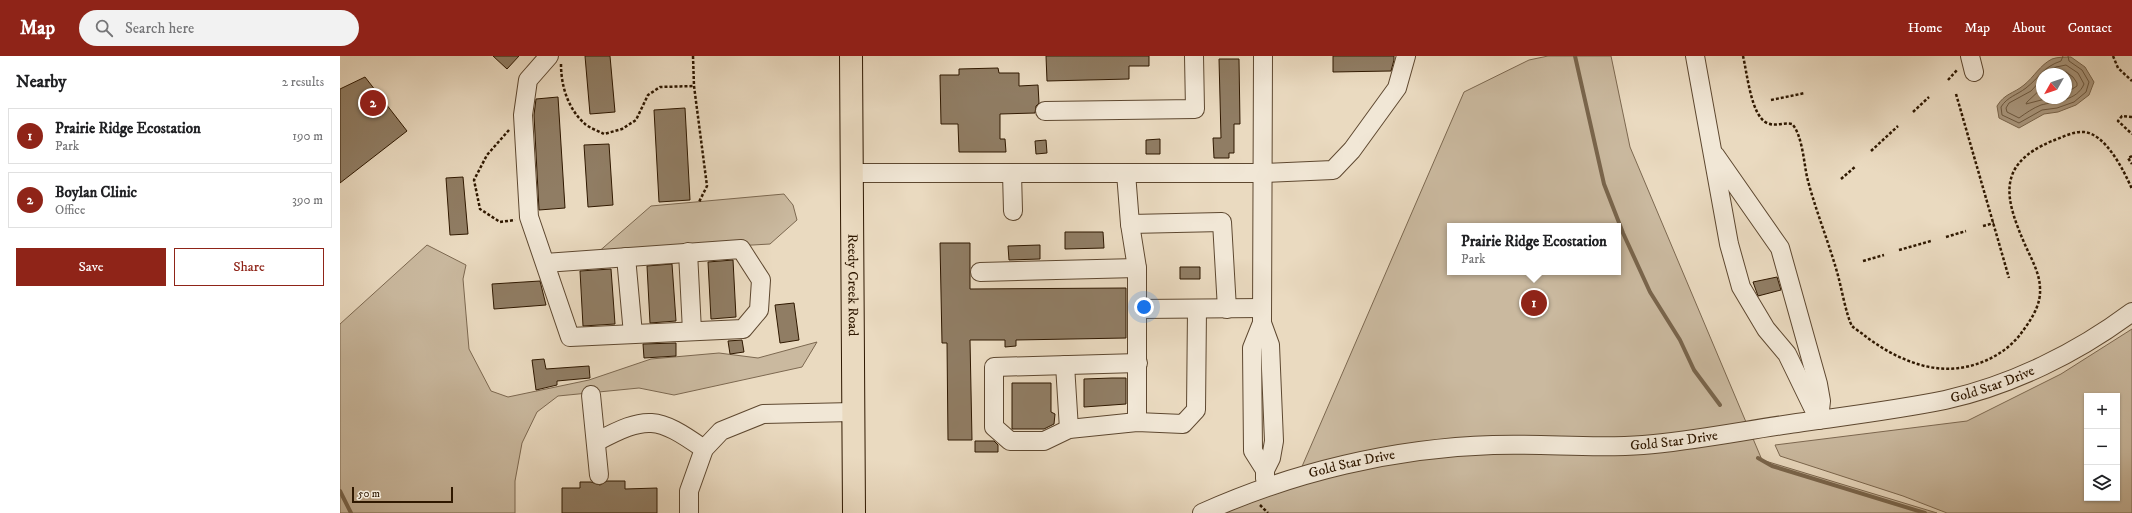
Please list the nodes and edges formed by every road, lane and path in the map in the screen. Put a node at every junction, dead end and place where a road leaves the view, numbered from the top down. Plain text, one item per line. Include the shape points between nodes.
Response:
1 (693, 56) edge
2 (851, 56) edge
3 (1194, 56) edge
4 (1263, 56) edge
5 (1406, 56) edge
6 (1695, 56) edge
7 (1744, 56) edge
8 (2113, 56) edge
9 (555, 60) edge
10 (1968, 65) edge
11 (1948, 80) dead end
12 (2132, 81) edge
13 (694, 86) junction
14 (1805, 93) dead end
15 (1956, 94) dead end
16 (1929, 97) dead end
17 (1771, 100) dead end
18 (1045, 112) dead end
19 (1913, 112) dead end
20 (523, 115) junction
21 (2132, 117) edge
22 (1898, 126) dead end
23 (2132, 134) edge
24 (1871, 151) dead end
25 (1712, 152) junction
26 (2132, 156) edge
27 (2132, 164) edge
28 (1856, 166) dead end
29 (852, 173) junction
30 (1012, 173) junction
31 (1126, 173) junction
32 (1264, 173) junction
33 (1841, 179) dead end
34 (2132, 189) edge
35 (699, 202) dead end
36 (1749, 202) junction
37 (1013, 211) dead end
38 (529, 217) junction
39 (1725, 223) junction
40 (1994, 223) junction
41 (1130, 224) junction
42 (1982, 226) dead end
43 (1966, 231) dead end
44 (1946, 237) dead end
45 (1931, 241) dead end
46 (1899, 250) dead end
47 (688, 252) junction
48 (1884, 255) dead end
49 (626, 257) junction
50 (1863, 261) dead end
51 (544, 262) junction
52 (1137, 268) junction
53 (980, 272) dead end
54 (2009, 278) dead end
55 (1227, 308) junction
56 (1139, 309) junction
57 (1197, 309) junction
58 (2132, 312) edge
59 (1262, 316) junction
60 (692, 331) junction
61 (632, 334) junction
62 (1138, 363) junction
63 (1065, 365) junction
64 (591, 395) dead end
65 (853, 412) junction
66 (1818, 420) junction
67 (1137, 422) junction
68 (1069, 430) junction
69 (596, 442) junction
70 (704, 449) junction
71 (599, 475) dead end
72 (1266, 488) junction
73 (689, 513) edge
74 (854, 513) edge
75 (1202, 513) edge

1 - 13 path
2 - 29 main road, Reedy Creek Road
3 - 18 street via 1195,109
4 - 32 street
5 - 32 street via 1396,88 1352,150 1333,170
6 - 25 street
7 - 34 path via 1759,117 1769,124 1792,124 1798,132 1809,183 1852,326 1884,350 1923,365 1954,369 1976,364 2005,350 2029,322 2040,299 2040,281 2013,213 2010,188 2013,170 2022,158 2040,146 2072,134 2090,133 2099,138 2112,154
8 - 12 path via 2118,68
9 - 13 path via 568,102 585,124 604,134 622,129 636,120 648,95 660,87
9 - 20 street via 528,80
10 - 11 path
13 - 35 path via 707,186
14 - 17 path
15 - 40 path
16 - 19 path
20 - 38 street
20 - 38 path via 487,154 474,180 480,208 500,222
21 - 23 path via 2122,116 2118,121
22 - 24 path
25 - 36 street
25 - 39 street
26 - 27 path via 2128,158
28 - 33 path
29 - 30 street
29 - 65 main road, Reedy Creek Road
30 - 31 street
30 - 37 street
31 - 32 street
31 - 41 street
32 - 59 street
36 - 39 street
36 - 66 street via 1780,248 1818,384 1821,401
38 - 51 street
39 - 66 street via 1741,287 1766,329 1787,354
40 - 42 path
40 - 54 path
41 - 52 street
41 - 55 street via 1222,222
43 - 44 path
45 - 46 path
47 - 49 street
47 - 60 street
47 - 60 street via 741,249 761,280 759,310 743,329
48 - 50 path
49 - 51 street
49 - 61 street
51 - 61 street via 570,337
52 - 53 street
52 - 56 street
55 - 57 street
55 - 59 street
56 - 57 street
56 - 62 street
57 - 67 street via 1196,410 1183,424
58 - 66 street, Gold Star Drive via 2056,360 1982,390 1946,399
59 - 72 street via 1270,345 1274,441 1272,458 1265,470
60 - 61 street
62 - 63 street
62 - 67 street
63 - 68 street
63 - 68 street via 994,367 994,427 1010,441 1044,441
64 - 69 street
65 - 70 street via 763,414 722,431
65 - 74 main road, Reedy Creek Road
66 - 72 street, Gold Star Drive via 1642,445 1491,445 1442,448 1317,472
67 - 68 street
69 - 70 street via 640,423 662,424
69 - 71 street
70 - 73 street via 690,491
72 - 75 street, Gold Star Drive

